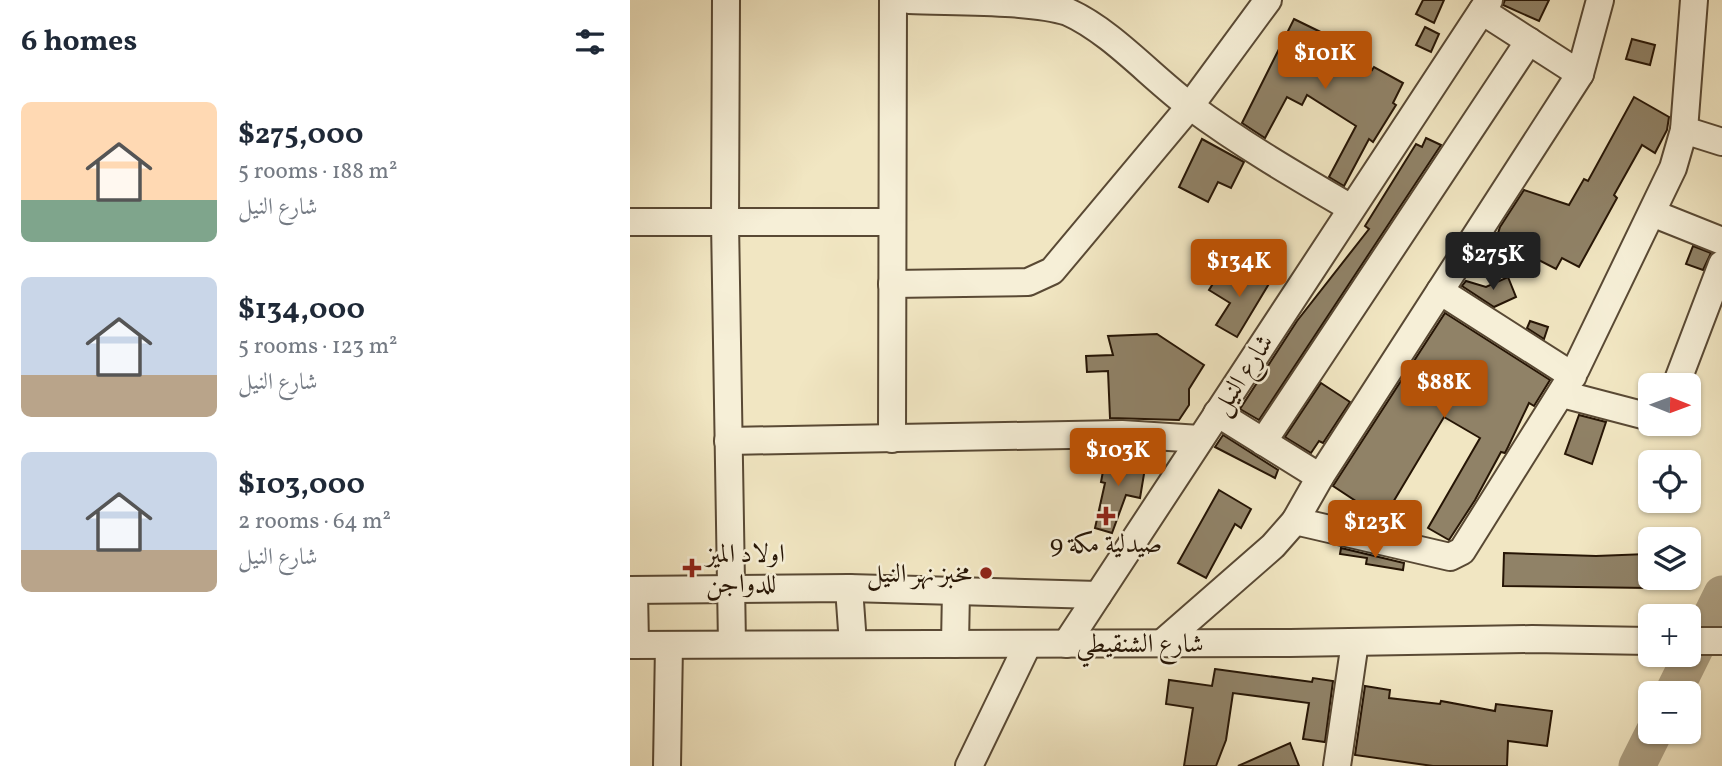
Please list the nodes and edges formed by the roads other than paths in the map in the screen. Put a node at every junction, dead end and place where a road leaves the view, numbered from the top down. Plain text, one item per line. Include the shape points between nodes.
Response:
1 (726, 0) edge
2 (893, 0) edge
3 (909, 0) edge
4 (1268, 0) edge
5 (1600, 0) edge
6 (1694, 0) edge
7 (1486, 5) edge
8 (1529, 41) junction
9 (1580, 74) junction
10 (1190, 106) junction
11 (1684, 130) junction
12 (1722, 142) edge
13 (1351, 208) junction
14 (1652, 213) junction
15 (630, 222) edge
16 (725, 222) junction
17 (892, 222) junction
18 (1722, 241) edge
19 (1722, 264) edge
20 (892, 284) junction
21 (1440, 291) junction
22 (1681, 373) edge
23 (1567, 385) junction
24 (1638, 412) edge
25 (1217, 413) junction
26 (892, 439) junction
27 (1200, 439) junction
28 (728, 441) junction
29 (1263, 442) junction
30 (1320, 477) junction
31 (1296, 521) junction
32 (849, 588) junction
33 (731, 589) junction
34 (632, 590) edge
35 (956, 590) junction
36 (1098, 595) junction
37 (1638, 641) edge
38 (1701, 641) edge
39 (1722, 641) edge
40 (1355, 642) junction
41 (1162, 643) junction
42 (853, 644) junction
43 (955, 644) junction
44 (1028, 644) junction
45 (1066, 644) junction
46 (632, 645) edge
47 (668, 645) junction
48 (732, 645) junction
49 (667, 766) edge
50 (969, 766) edge
51 (1337, 766) edge

1 - 16 street
2 - 17 street
3 - 10 street via 1041,5 1068,12
4 - 10 street
5 - 9 street
6 - 11 street
7 - 8 street
7 - 13 street, شارع النيل
8 - 9 street
8 - 29 street
9 - 21 street
10 - 13 street
10 - 20 street via 1052,271 1028,282
11 - 12 street
11 - 14 street
13 - 25 street, شارع النيل
14 - 18 street
14 - 23 street
15 - 16 street
16 - 17 street
16 - 28 street
17 - 20 street
19 - 22 street
20 - 26 street
21 - 23 street
21 - 30 street
23 - 24 street
23 - 31 street via 1472,538 1456,556
25 - 27 street, شارع النيل
25 - 29 street
26 - 27 street via 1122,434
26 - 28 street
27 - 36 street, شارع النيل
28 - 33 street
29 - 30 street
30 - 31 street
31 - 41 street
32 - 33 street
32 - 35 street
32 - 42 street
33 - 34 street
33 - 48 street
34 - 46 street
35 - 36 street
35 - 43 street
36 - 45 street, شارع النيل
37 - 40 street, شارع الشنقيطي
38 - 39 street
40 - 41 street, شارع الشنقيطي
40 - 51 street
41 - 45 street, شارع الشنقيطي
42 - 43 street, شارع الشنقيطي
42 - 48 street, شارع الشنقيطي
43 - 44 street, شارع الشنقيطي
44 - 45 street, شارع الشنقيطي
44 - 50 street
46 - 47 street, شارع الشنقيطي
47 - 48 street, شارع الشنقيطي
47 - 49 street

